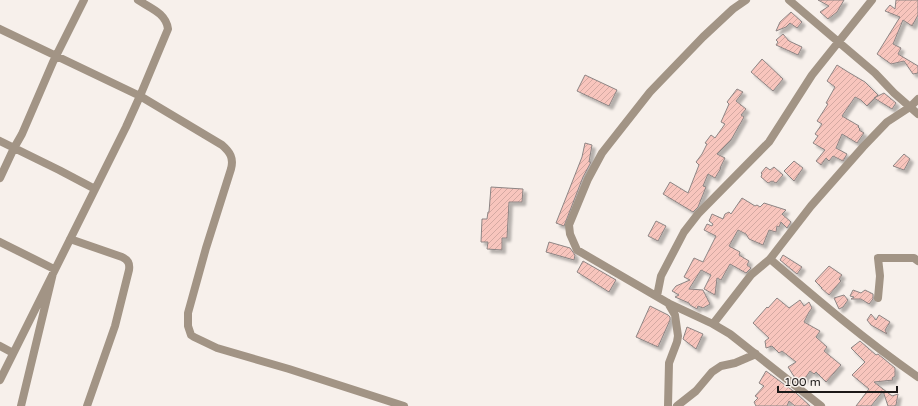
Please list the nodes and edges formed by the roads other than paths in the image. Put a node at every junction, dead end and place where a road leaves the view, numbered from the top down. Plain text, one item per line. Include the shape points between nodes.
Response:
1 (84, 0) edge
2 (138, 0) edge
3 (746, 0) edge
4 (788, 0) edge
5 (872, 0) edge
6 (0, 29) edge
7 (838, 41) junction
8 (57, 55) junction
9 (140, 96) junction
10 (918, 99) edge
11 (910, 107) junction
12 (918, 114) edge
13 (0, 141) edge
14 (14, 148) junction
15 (0, 178) edge
16 (94, 189) junction
17 (70, 239) junction
18 (0, 242) edge
19 (770, 259) junction
20 (918, 261) edge
21 (54, 269) junction
22 (658, 296) junction
23 (878, 298) dead end
24 (668, 303) junction
25 (713, 324) junction
26 (0, 346) edge
27 (13, 353) junction
28 (756, 354) junction
29 (918, 377) edge
30 (0, 380) edge
31 (21, 406) edge
32 (86, 406) edge
33 (404, 406) edge
34 (668, 406) edge
35 (678, 406) edge
36 (821, 406) edge

1 - 8 street
2 - 9 street via 162,15 168,29
3 - 22 street via 703,37 650,92 618,130 588,179 569,225 577,250
4 - 7 street
5 - 7 street
6 - 8 street
7 - 11 street
7 - 22 street via 808,81 769,142 698,214 684,232 661,276
8 - 9 street
8 - 14 street
9 - 16 street
9 - 33 street via 222,145 231,154 230,175 188,313 192,335 217,348
10 - 11 street
11 - 12 street
11 - 19 street via 887,122 863,146 811,206
13 - 14 street
14 - 15 street
14 - 16 street
16 - 17 street
17 - 21 street
17 - 32 street via 122,257 130,263 115,326
18 - 21 street
19 - 25 street via 751,275
19 - 29 street via 832,312
20 - 23 street via 914,258 878,258
21 - 27 street
21 - 31 street
22 - 24 street
24 - 25 street
24 - 34 street via 675,315 678,336 669,363
25 - 28 street
26 - 27 street
27 - 30 street
28 - 35 street via 721,366 712,372 696,391
28 - 36 street

